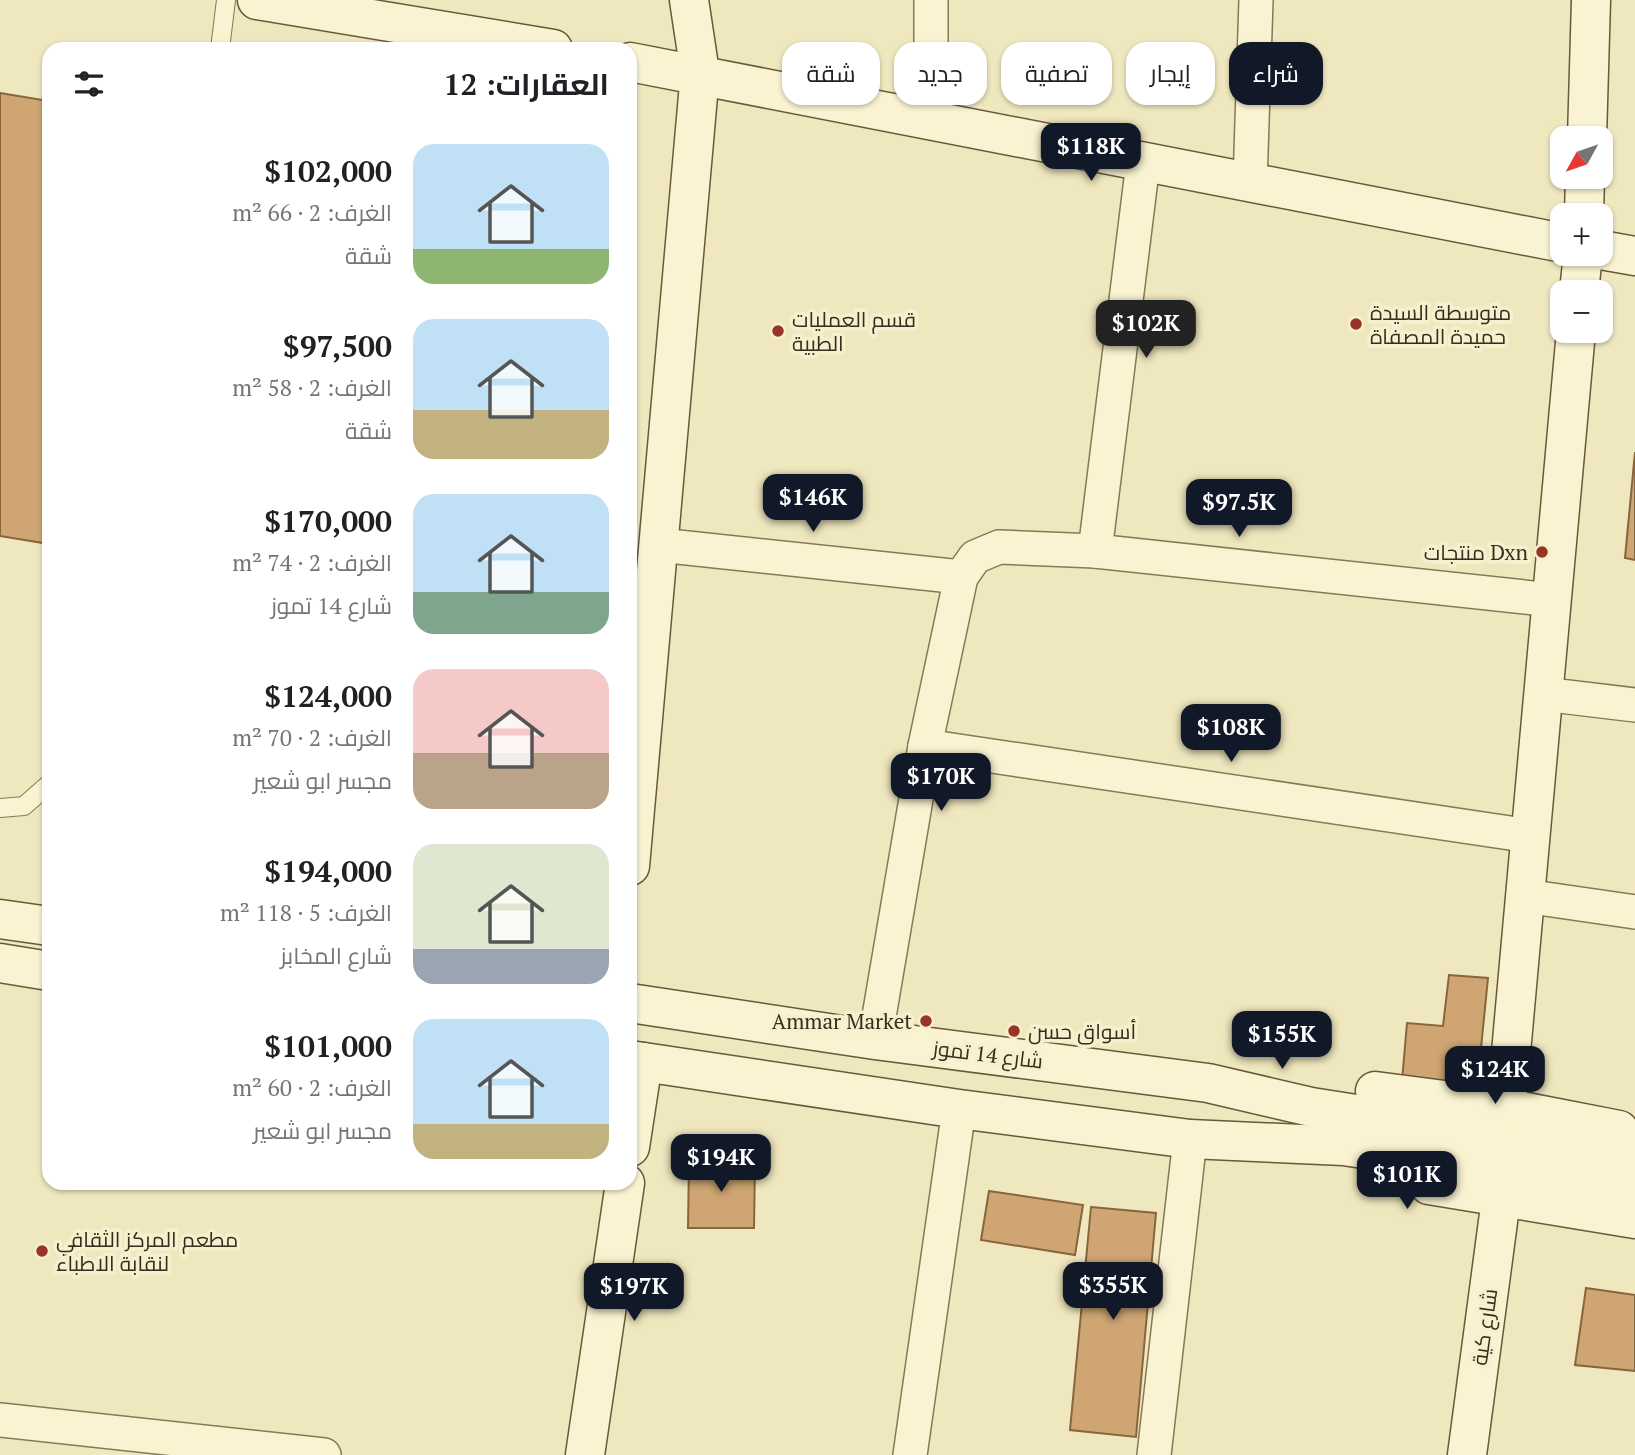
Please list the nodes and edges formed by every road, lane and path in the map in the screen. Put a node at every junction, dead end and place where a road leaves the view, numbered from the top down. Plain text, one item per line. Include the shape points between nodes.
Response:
1 (226, 0) edge
2 (689, 0) edge
3 (931, 0) edge
4 (1256, 0) edge
5 (1591, 0) edge
6 (269, 1) edge
7 (221, 42) edge
8 (512, 42) edge
9 (637, 63) edge
10 (700, 73) junction
11 (931, 121) junction
12 (1587, 126) edge
13 (1143, 163) junction
14 (1251, 183) junction
15 (1550, 240) edge
16 (1613, 252) edge
17 (1635, 256) edge
18 (1575, 343) edge
19 (659, 545) junction
20 (1095, 551) junction
21 (961, 577) junction
22 (1552, 600) junction
23 (1543, 694) junction
24 (1635, 705) edge
25 (925, 747) junction
26 (637, 789) edge
27 (42, 790) edge
28 (0, 808) edge
29 (1530, 836) junction
30 (1525, 896) junction
31 (1635, 912) edge
32 (0, 919) edge
33 (42, 925) edge
34 (0, 963) edge
35 (42, 970) edge
36 (637, 1004) edge
37 (876, 1040) junction
38 (637, 1061) edge
39 (1208, 1083) junction
40 (1506, 1108) junction
41 (959, 1109) junction
42 (1344, 1129) junction
43 (1635, 1133) edge
44 (1190, 1139) junction
45 (1635, 1158) edge
46 (624, 1190) edge
47 (1635, 1191) edge
48 (1501, 1199) junction
49 (1635, 1219) edge
50 (0, 1420) edge
51 (146, 1446) edge
52 (324, 1455) edge
53 (585, 1455) edge
54 (910, 1455) edge
55 (1154, 1455) edge
56 (1467, 1455) edge

1 - 7 lane
2 - 10 street
3 - 11 street
4 - 14 street
5 - 12 street
6 - 8 street
9 - 10 street
10 - 11 street
10 - 19 street
11 - 13 street
13 - 14 street
13 - 20 street
14 - 15 street
16 - 17 street
18 - 22 street
19 - 21 street
19 - 26 street
20 - 21 street via 999,547 975,556
20 - 22 street
21 - 25 street
22 - 23 street
23 - 24 street
23 - 29 street
25 - 29 street
25 - 37 street
27 - 28 lane via 24,806
29 - 30 street
30 - 31 street
30 - 40 street
32 - 33 street
34 - 35 street
36 - 37 street, شارع 14 تموز
37 - 39 street, شارع 14 تموز
38 - 41 street
39 - 40 street via 1304,1082
39 - 42 street, شارع 14 تموز
40 - 43 street
41 - 44 street
41 - 54 street
42 - 44 street
42 - 45 street
42 - 47 street
44 - 48 street
44 - 55 street
46 - 53 street
48 - 49 street
48 - 56 street, شارع كية
50 - 51 street
51 - 52 street

